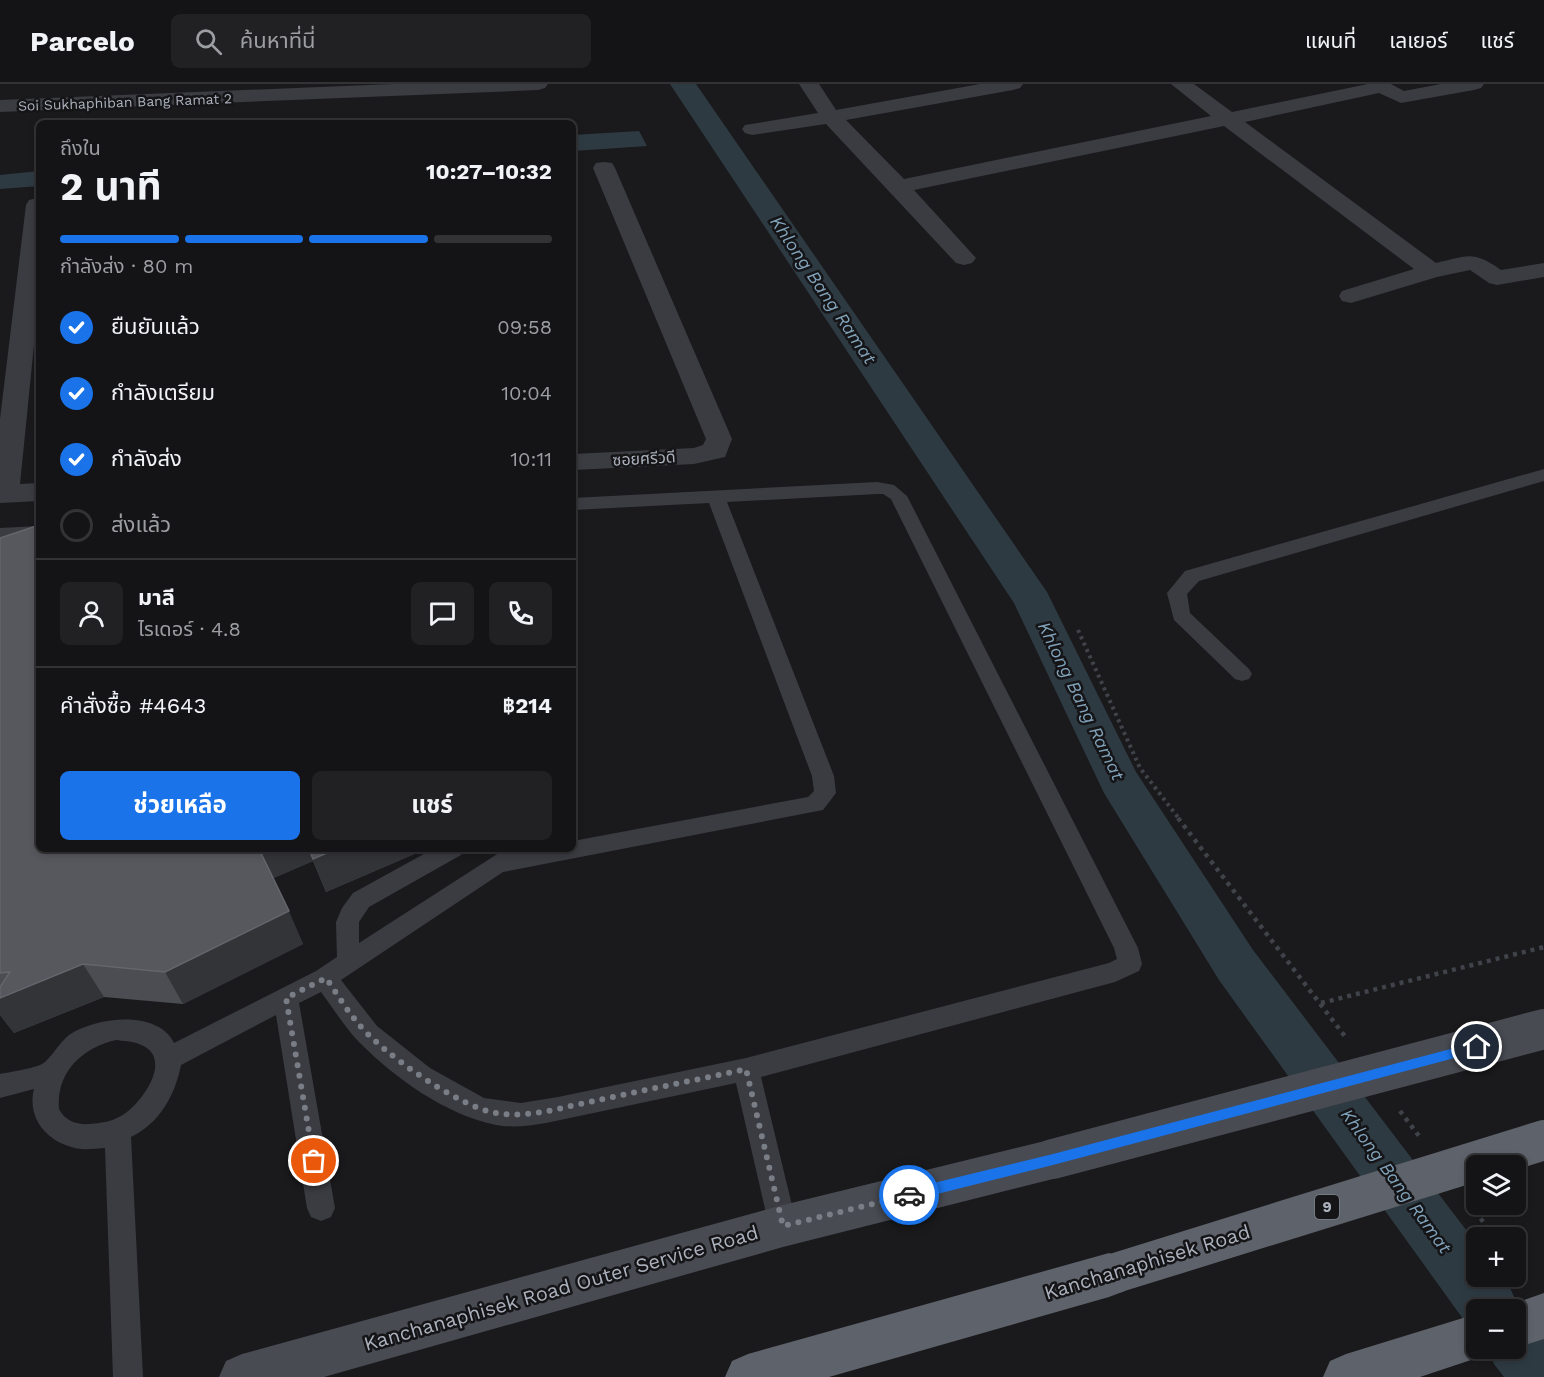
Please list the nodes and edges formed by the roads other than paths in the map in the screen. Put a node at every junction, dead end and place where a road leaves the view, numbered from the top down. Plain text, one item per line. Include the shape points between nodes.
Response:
1 (538, 84) edge
2 (809, 84) edge
3 (1008, 84) edge
4 (1181, 84) edge
5 (1474, 84) edge
6 (0, 106) edge
7 (831, 117) junction
8 (1230, 120) junction
9 (752, 129) dead end
10 (604, 168) dead end
11 (899, 187) junction
12 (36, 221) edge
13 (964, 258) dead end
14 (1544, 270) edge
15 (1432, 271) junction
16 (1352, 296) dead end
17 (576, 462) edge
18 (1544, 475) edge
19 (36, 492) edge
20 (2, 494) edge
21 (716, 496) junction
22 (576, 504) edge
23 (36, 532) edge
24 (0, 534) edge
25 (1242, 674) dead end
26 (576, 849) edge
27 (448, 852) edge
28 (515, 852) edge
29 (560, 852) edge
30 (496, 864) junction
31 (350, 962) junction
32 (326, 978) junction
33 (286, 998) junction
34 (1544, 1029) edge
35 (168, 1059) junction
36 (746, 1069) junction
37 (50, 1073) junction
38 (0, 1086) edge
39 (118, 1130) junction
40 (1544, 1140) edge
41 (321, 1208) dead end
42 (783, 1226) junction
43 (1544, 1316) edge
44 (1526, 1322) edge
45 (1466, 1340) edge
46 (128, 1377) edge
47 (242, 1377) edge
48 (748, 1377) edge
49 (1346, 1377) edge

1 - 6 street, Soi Sukhaphiban Bang Ramat 2
2 - 7 street
3 - 7 street
4 - 8 street
5 - 8 street via 1401,97 1382,87
7 - 9 street
7 - 11 street
8 - 11 street
8 - 15 street
10 - 17 street, ซอยศรีวดี via 719,439 715,451 694,456
11 - 13 street
12 - 20 street
14 - 15 street via 1497,279 1474,262
15 - 16 street
18 - 25 lane via 1192,576 1177,593 1181,615
19 - 20 street
21 - 22 lane
21 - 26 lane via 823,776 825,793 815,804
21 - 36 lane via 877,488 898,496 1126,948 1130,964 1115,972
23 - 24 lane
27 - 31 lane via 361,900 346,921
28 - 30 lane
29 - 30 lane
30 - 31 lane
31 - 32 lane
32 - 33 lane
32 - 36 lane via 357,1023 379,1045 429,1081 496,1113 532,1113
33 - 35 lane
33 - 41 lane
34 - 42 main road, Kanchanaphisek Road Outer Service Road, bridge
35 - 37 lane via 162,1044 150,1034 116,1029 78,1043
35 - 39 lane via 168,1077 161,1095 147,1112
36 - 42 lane
37 - 38 lane
37 - 39 lane via 44,1091 52,1123 65,1133 85,1138
39 - 46 lane
40 - 48 highway, Kanchanaphisek Road / 9, bridge via 1109,1275
42 - 47 main road, Kanchanaphisek Road Outer Service Road
43 - 44 highway
45 - 49 highway

